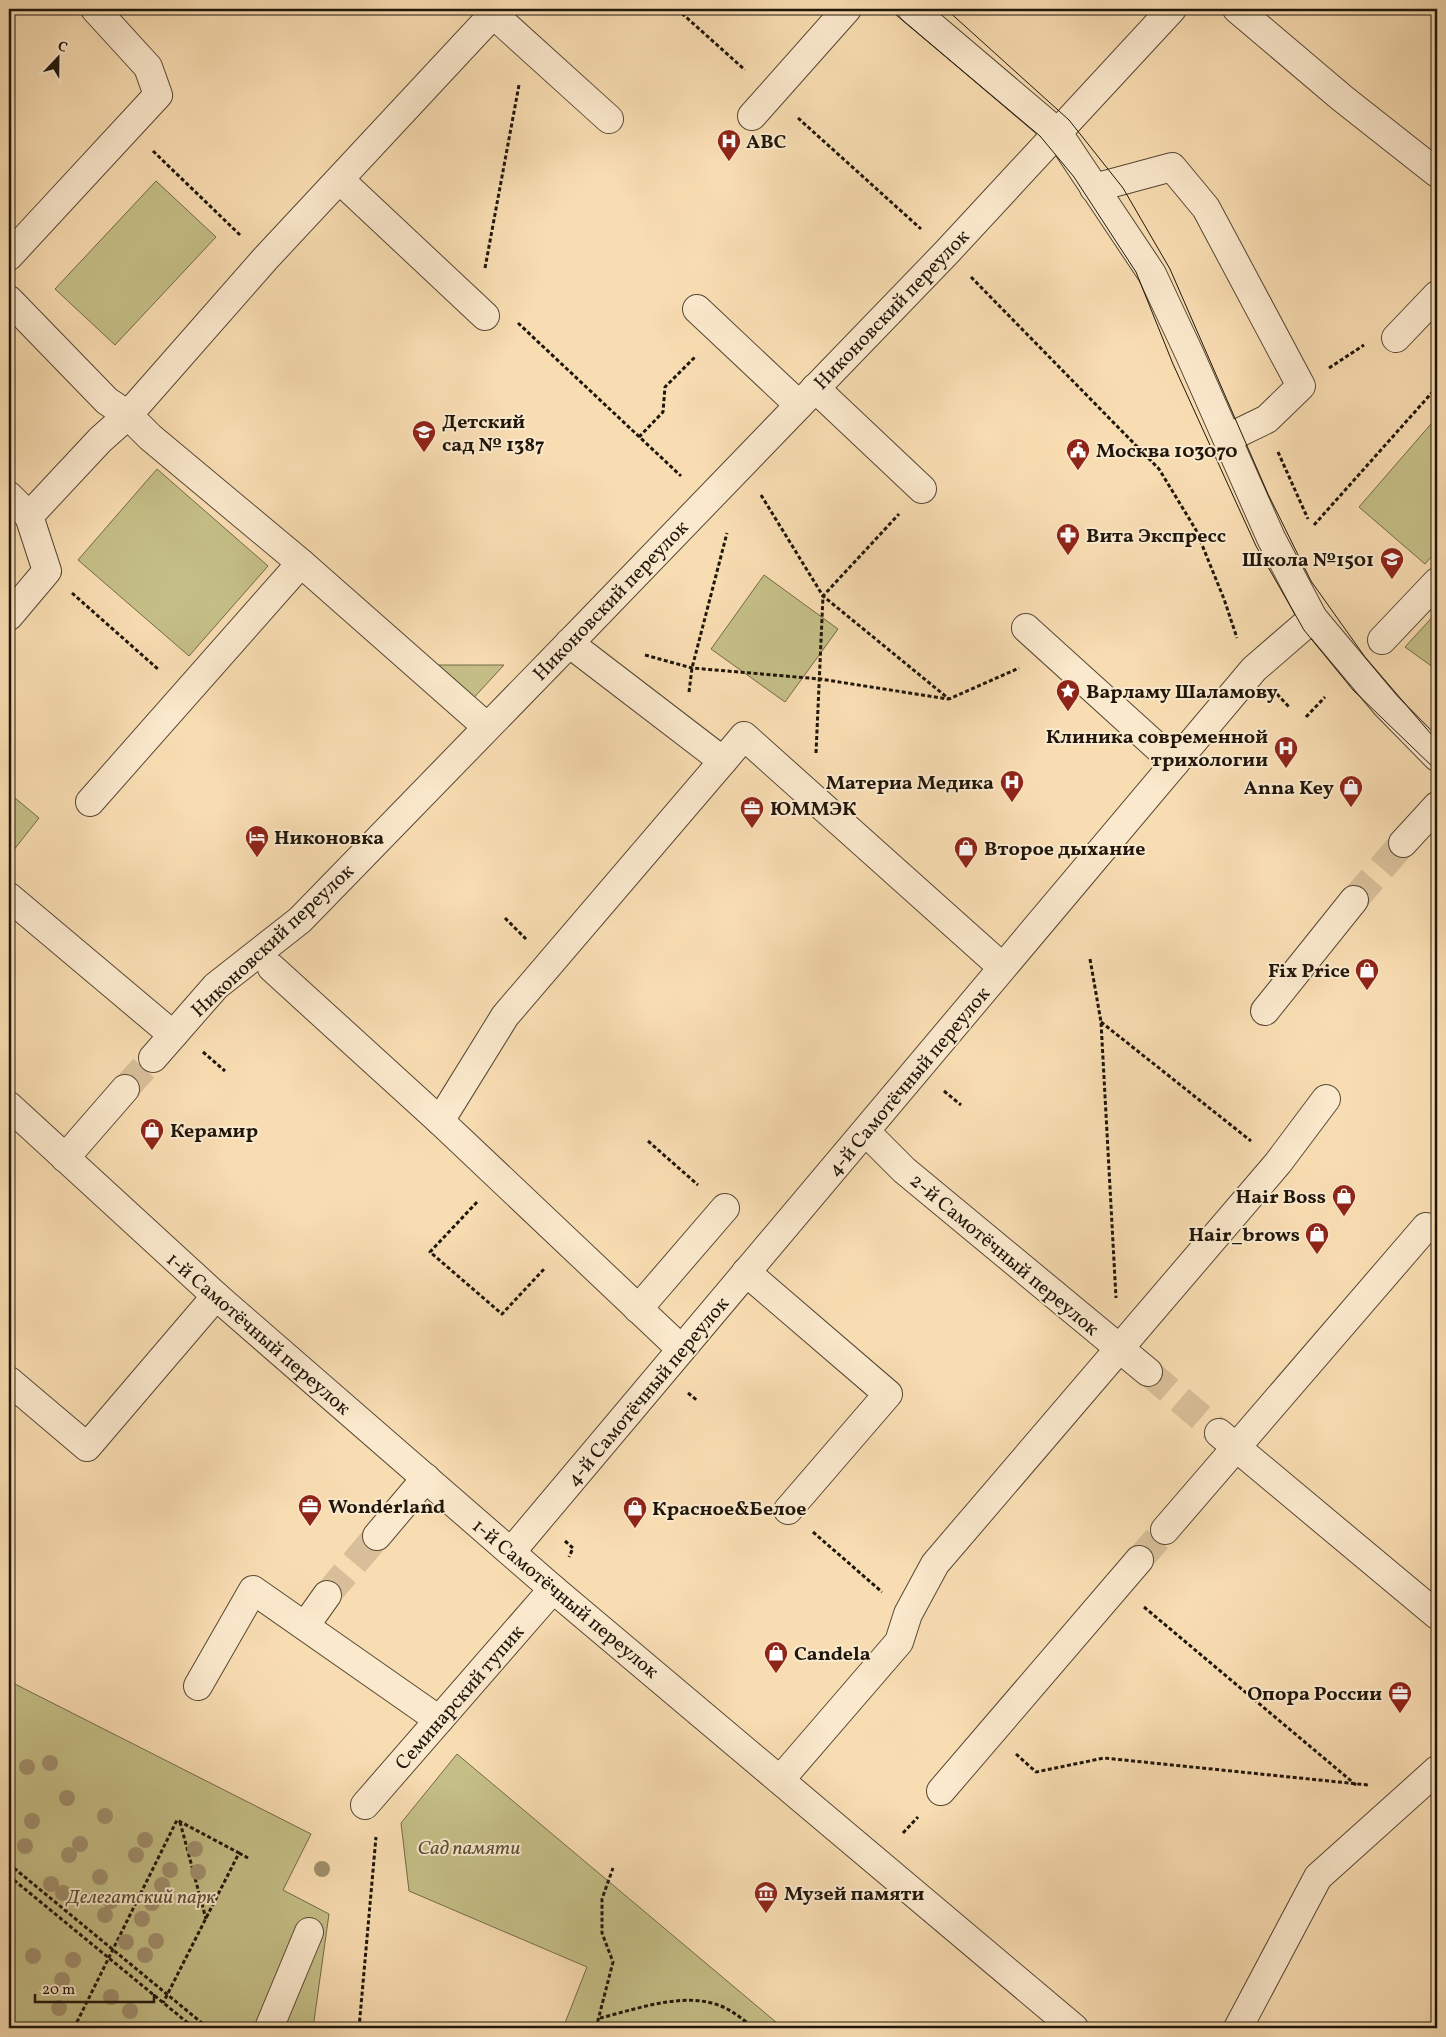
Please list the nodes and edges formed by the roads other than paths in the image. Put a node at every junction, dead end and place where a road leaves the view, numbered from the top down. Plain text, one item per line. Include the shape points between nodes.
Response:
1 (95, 9) edge
2 (847, 9) edge
3 (1172, 9) edge
4 (1237, 9) edge
5 (915, 10) edge
6 (496, 11) edge
7 (752, 116) dead end
8 (609, 119) dead end
9 (1058, 133) junction
10 (1437, 173) edge
11 (340, 180) junction
12 (1094, 188) junction
13 (9, 256) edge
14 (1437, 294) edge
15 (9, 300) edge
16 (698, 309) dead end
17 (485, 316) dead end
18 (1396, 338) road end
19 (807, 397) junction
20 (128, 415) junction
21 (1228, 438) junction
22 (922, 490) road end
23 (9, 496) edge
24 (29, 516) junction
25 (301, 563) junction
26 (1437, 582) edge
27 (9, 616) edge
28 (1313, 618) junction
29 (1026, 628) dead end
30 (1382, 640) dead end
31 (569, 643) junction
32 (487, 727) junction
33 (1437, 758) edge
34 (722, 761) junction
35 (1175, 763) junction
36 (90, 802) dead end
37 (1437, 806) edge
38 (1403, 843) tunnel mouth
39 (9, 897) edge
40 (1354, 900) tunnel mouth
41 (1002, 967) junction
42 (272, 968) dead end
43 (1265, 1010) dead end
44 (173, 1035) junction
45 (153, 1058) tunnel mouth
46 (125, 1089) tunnel mouth
47 (1326, 1100) dead end
48 (9, 1106) edge
49 (440, 1121) junction
50 (866, 1132) junction
51 (65, 1158) junction
52 (725, 1208) dead end
53 (1426, 1227) dead end
54 (746, 1272) junction
55 (216, 1296) junction
56 (638, 1309) junction
57 (1119, 1348) junction
58 (681, 1349) junction
59 (1148, 1372) tunnel mouth
60 (9, 1381) edge
61 (1228, 1439) junction
62 (426, 1478) junction
63 (788, 1510) road end
64 (1165, 1530) tunnel mouth
65 (377, 1536) tunnel mouth
66 (511, 1552) junction
67 (1139, 1560) tunnel mouth
68 (553, 1589) junction
69 (327, 1594) tunnel mouth
70 (1437, 1615) edge
71 (305, 1626) junction
72 (198, 1686) dead end
73 (439, 1720) junction
74 (1430, 1776) edge
75 (780, 1780) junction
76 (940, 1791) dead end
77 (365, 1805) dead end
78 (309, 1932) dead end
79 (270, 2028) edge
80 (1074, 2028) edge
81 (1238, 2028) edge

1 - 13 street via 148,67 158,95
2 - 7 street
3 - 9 street, Никоновский переулок
4 - 10 street
5 - 9 street
6 - 8 street via 527,45
6 - 11 street
9 - 12 street
9 - 19 street, Никоновский переулок
11 - 17 street
11 - 20 street via 265,259
12 - 21 street via 1152,274
12 - 21 street via 1172,167 1206,208 1302,386 1267,419
14 - 18 street
15 - 20 street via 107,400
16 - 19 street
19 - 22 street
19 - 31 street, Никоновский переулок
20 - 24 street
20 - 25 street
21 - 28 street via 1271,538
23 - 24 street
24 - 27 street via 48,571
25 - 32 street
25 - 36 street
26 - 30 street
28 - 33 street via 1386,705
28 - 35 street, 4-й Самотёчный переулок via 1254,668
29 - 35 street
31 - 32 street, Никоновский переулок
31 - 34 street
32 - 44 street, Никоновский переулок via 300,920 216,986
34 - 41 street via 744,736
34 - 49 street via 505,1016
35 - 41 street, 4-й Самотёчный переулок
37 - 38 street
39 - 44 street
40 - 43 street
41 - 50 street, 4-й Самотёчный переулок
42 - 49 street
44 - 45 street, Никоновский переулок
46 - 51 street
47 - 57 street via 1278,1162
48 - 51 street, 1-й Самотёчный переулок
49 - 56 street
50 - 54 street, 4-й Самотёчный переулок
50 - 57 street, 2-й Самотёчный переулок via 904,1170
51 - 55 street, 1-й Самотёчный переулок
52 - 56 street
53 - 61 street
54 - 58 street, 4-й Самотёчный переулок
54 - 63 street via 888,1394
55 - 60 street via 87,1448
55 - 62 street, 1-й Самотёчный переулок
56 - 58 street
57 - 59 street, 2-й Самотёчный переулок
57 - 75 street via 935,1564 908,1614 899,1642
58 - 66 street, 4-й Самотёчный переулок
61 - 64 street
61 - 70 street
62 - 65 street
62 - 66 street, 1-й Самотёчный переулок
66 - 68 street, 1-й Самотёчный переулок
67 - 76 street
68 - 73 street, Семинарский тупик
68 - 75 street, 1-й Самотёчный переулок
69 - 71 street
71 - 72 street via 253,1590
71 - 73 street
73 - 77 street, Семинарский тупик
74 - 81 street via 1318,1877
75 - 80 street, 1-й Самотёчный переулок
78 - 79 street

